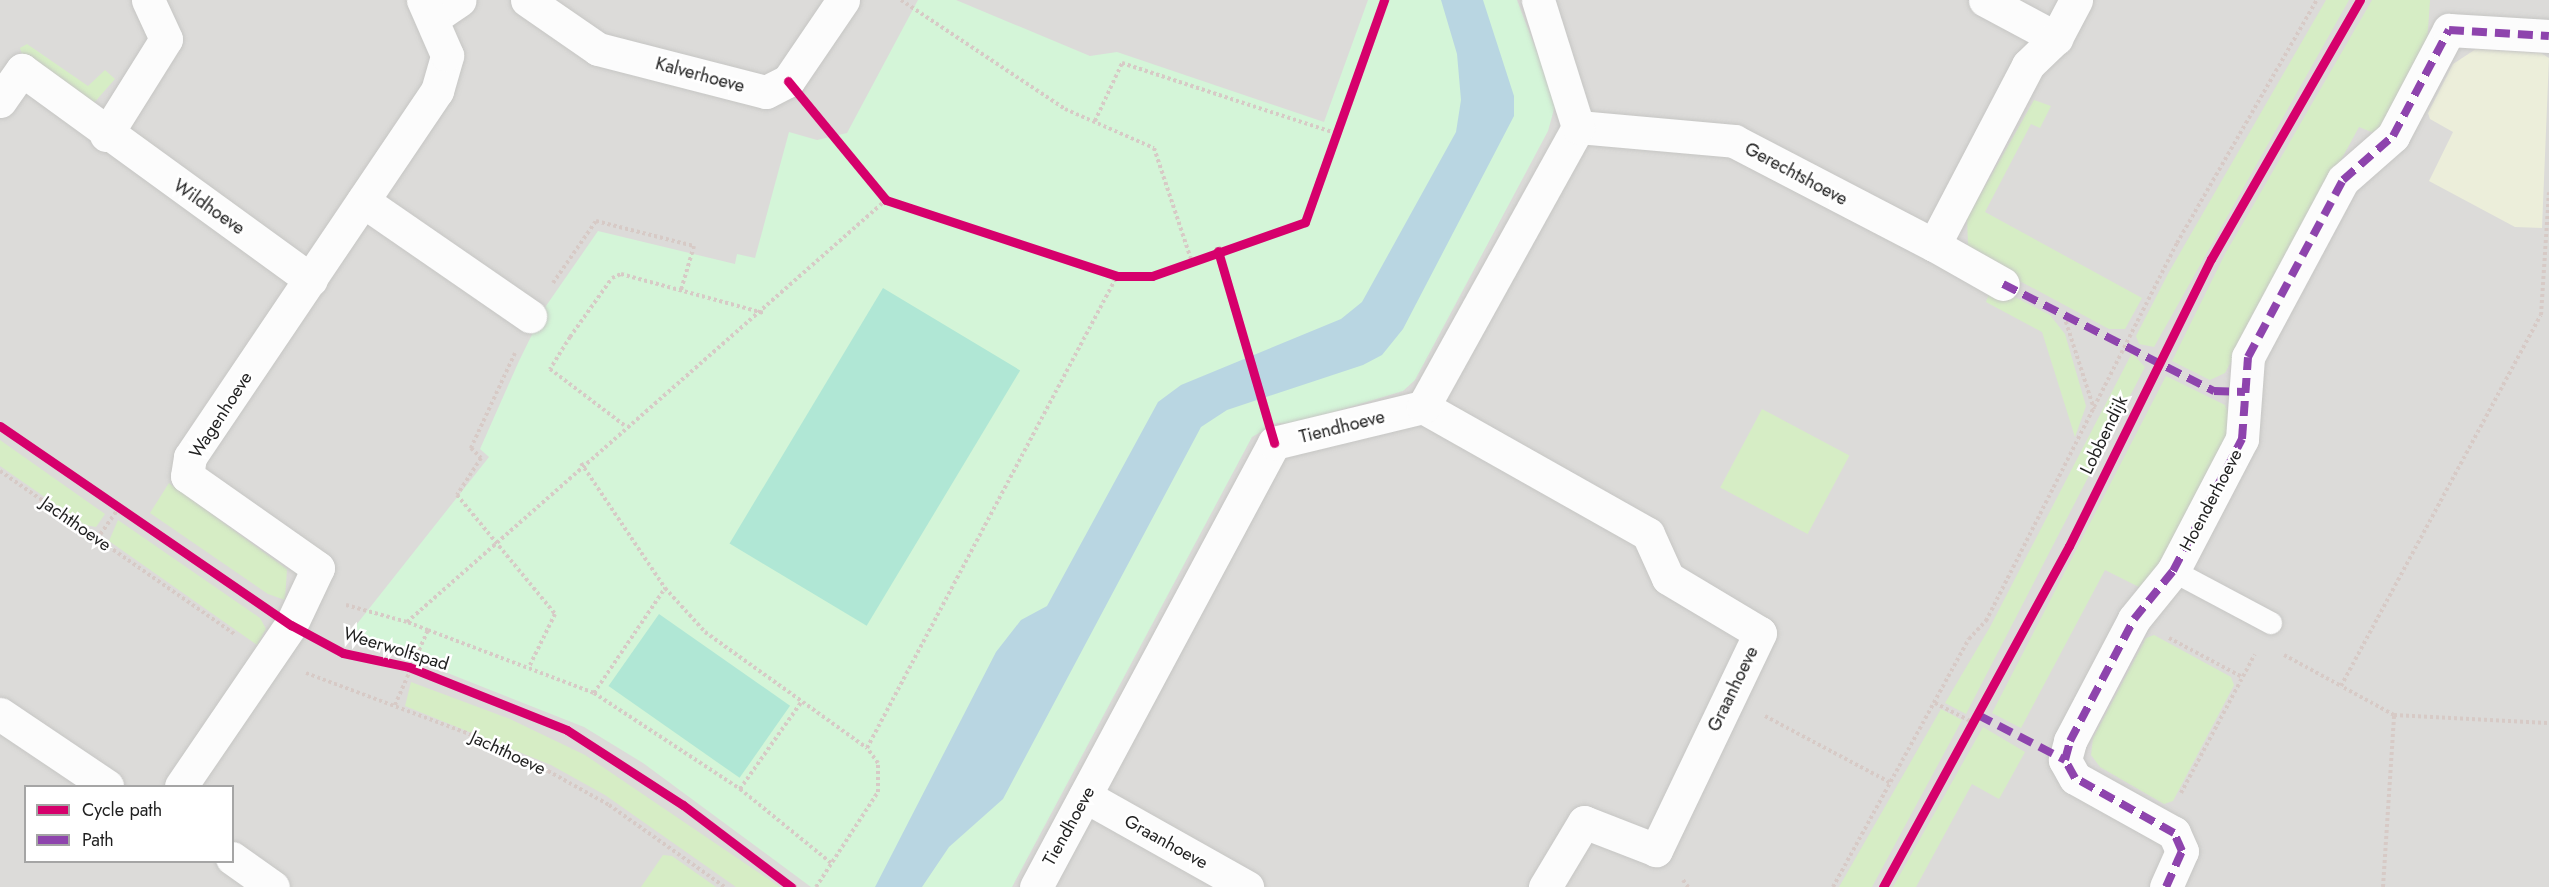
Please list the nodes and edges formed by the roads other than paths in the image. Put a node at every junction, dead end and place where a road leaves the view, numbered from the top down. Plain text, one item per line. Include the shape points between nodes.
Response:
1 (148, 0) edge
2 (460, 0) edge
3 (527, 0) edge
4 (843, 0) edge
5 (1538, 0) edge
6 (1985, 0) edge
7 (2076, 0) edge
8 (428, 9) edge
9 (2549, 36) edge
10 (2056, 38) junction
11 (0, 101) edge
12 (1578, 127) junction
13 (106, 135) junction
14 (363, 201) junction
15 (1934, 245) junction
16 (311, 280) junction
17 (2003, 284) dead end
18 (530, 315) road end
19 (1423, 407) junction
20 (2174, 571) junction
21 (2271, 623) road end
22 (0, 714) edge
23 (106, 785) edge
24 (182, 785) edge
25 (1085, 796) junction
26 (234, 859) edge
27 (273, 887) edge
28 (1036, 887) edge
29 (1247, 887) edge
30 (1545, 887) edge
31 (2166, 887) edge

1 - 13 street via 166,39
2 - 8 street
3 - 4 street, Kalverhoeve via 598,49 766,92 788,81
5 - 12 street
6 - 10 street
7 - 10 street
8 - 14 street, Wagenhoeve via 447,55 437,91
9 - 20 street, Hoenderhoeve via 2449,30 2393,136 2343,180 2248,357 2242,439
10 - 15 street via 2028,65
11 - 13 street, Wildhoeve via 22,70
12 - 15 street, Gerechtshoeve via 1734,141
12 - 19 street
13 - 16 street, Wildhoeve
14 - 16 street, Wagenhoeve
14 - 18 street
15 - 17 street, Gerechtshoeve
16 - 24 street, Wagenhoeve via 190,458 187,476 318,568 272,656
19 - 25 street, Tiendhoeve via 1274,443
19 - 30 street, Graanhoeve via 1648,534 1668,578 1760,633 1656,850 1584,822
20 - 21 lane
20 - 31 street, Hoenderhoeve via 2134,619 2065,760 2075,778 2174,833 2181,851
22 - 23 street
25 - 28 street, Tiendhoeve
25 - 29 street, Graanhoeve
26 - 27 street

